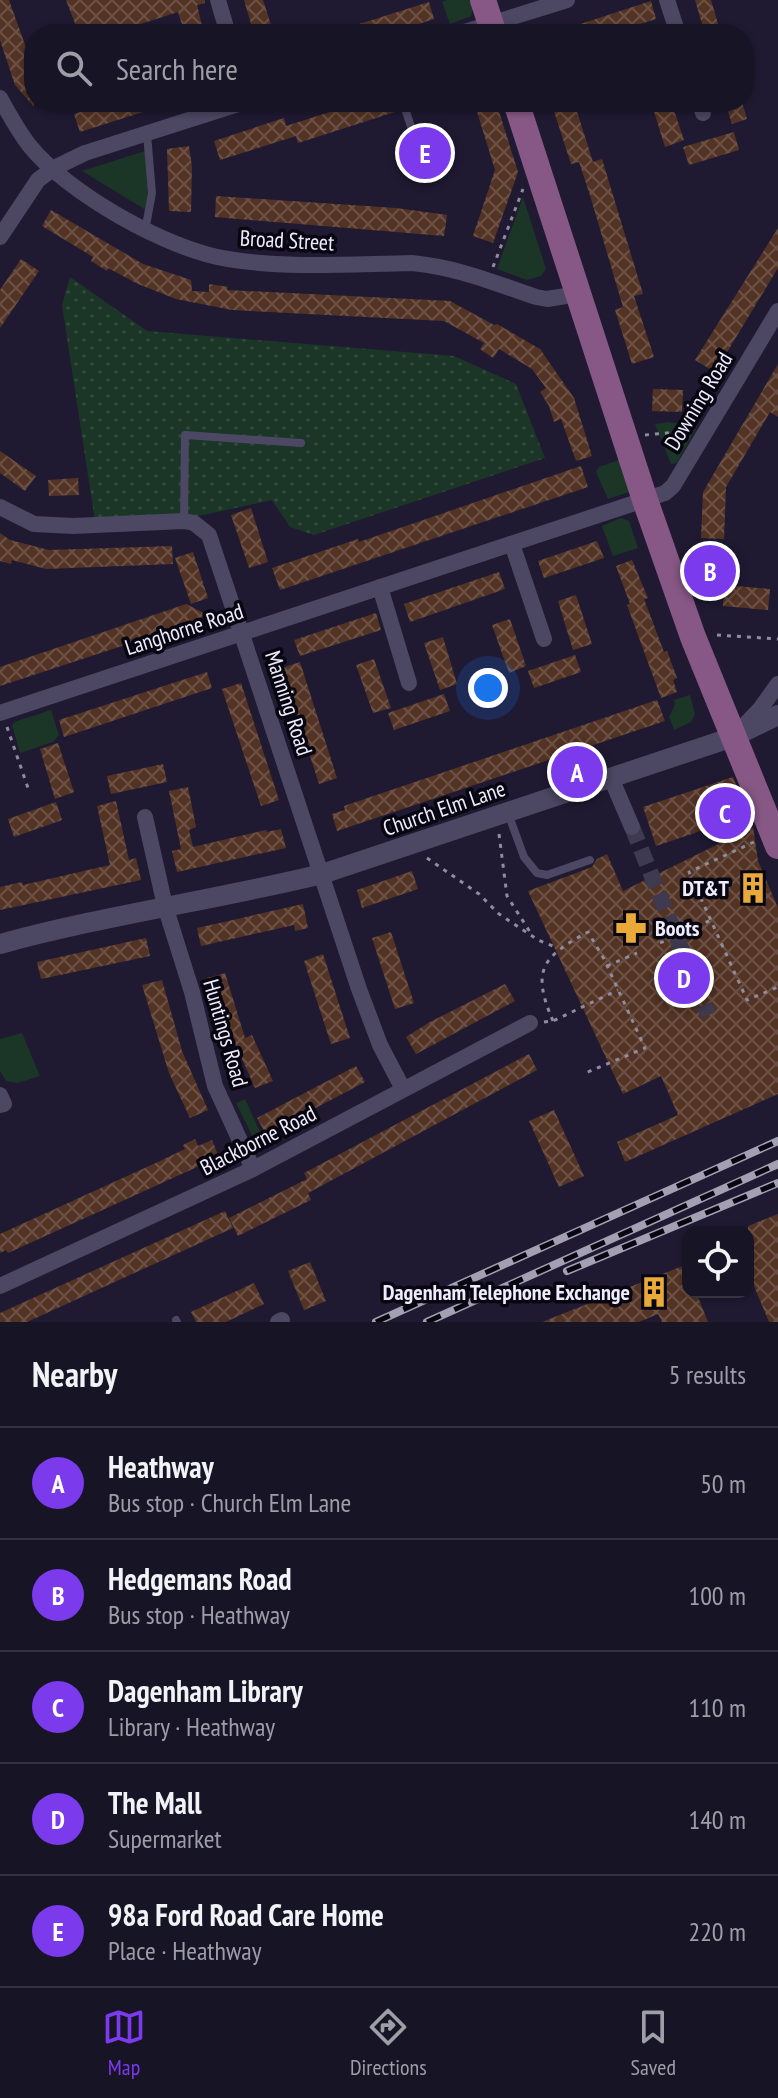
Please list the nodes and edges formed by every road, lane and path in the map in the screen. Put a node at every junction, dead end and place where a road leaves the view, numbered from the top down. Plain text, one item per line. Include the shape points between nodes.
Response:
1 (218, 0) edge
2 (567, 0) edge
3 (667, 0) edge
4 (489, 19) edge
5 (225, 24) edge
6 (675, 24) edge
7 (0, 98) edge
8 (213, 112) edge
9 (406, 112) edge
10 (519, 112) edge
11 (147, 133) junction
12 (413, 133) dead end
13 (54, 168) junction
14 (540, 180) junction
15 (145, 231) junction
16 (1, 234) edge
17 (490, 281) junction
18 (578, 294) junction
19 (778, 311) edge
20 (703, 436) junction
21 (626, 442) junction
22 (301, 443) dead end
23 (645, 500) junction
24 (0, 507) edge
25 (184, 521) junction
26 (512, 544) junction
27 (380, 587) junction
28 (243, 633) junction
29 (693, 637) junction
30 (544, 639) dead end
31 (778, 639) edge
32 (409, 683) dead end
33 (778, 684) edge
34 (1, 712) edge
35 (778, 715) edge
36 (733, 737) junction
37 (611, 778) junction
38 (29, 791) dead end
39 (503, 814) junction
40 (145, 817) dead end
41 (632, 827) tunnel mouth
42 (775, 840) edge
43 (419, 842) junction
44 (590, 860) dead end
45 (322, 874) junction
46 (165, 906) junction
47 (711, 920) junction
48 (532, 935) junction
49 (660, 943) dead end
50 (0, 944) edge
51 (558, 948) junction
52 (637, 953) dead end
53 (607, 966) junction
54 (778, 987) edge
55 (618, 990) junction
56 (553, 1021) junction
57 (530, 1023) joint
58 (583, 1074) dead end
59 (403, 1089) junction
60 (0, 1095) edge
61 (0, 1105) edge
62 (253, 1169) junction
63 (0, 1286) edge

1 - 5 street
2 - 4 street
3 - 6 street
7 - 13 street, Broad Street via 30,146
8 - 11 street
9 - 12 lane
10 - 14 main road
11 - 13 street
11 - 15 lane via 153,186
13 - 15 street, Broad Street
13 - 16 street via 38,180
14 - 17 path via 522,189
14 - 18 main road
15 - 17 street, Broad Street via 224,259 412,263 457,269
17 - 18 street, Broad Street via 547,299
18 - 21 main road
19 - 20 street, Downing Road
20 - 21 path via 678,430
20 - 23 street, Downing Road via 673,486
21 - 23 main road
22 - 25 lane via 185,435
23 - 26 street, Langhorne Road
23 - 29 main road
24 - 25 street via 34,524
25 - 28 street, Manning Road via 209,535
26 - 27 street, Langhorne Road
26 - 30 street
27 - 28 street, Langhorne Road
27 - 32 street
28 - 34 street, Langhorne Road
28 - 45 street, Manning Road
29 - 31 path
29 - 36 main road
33 - 36 street
34 - 38 path
35 - 36 street, Church Elm Lane
36 - 37 street, Church Elm Lane
36 - 42 main road
37 - 39 street, Church Elm Lane
37 - 41 street
39 - 43 street, Church Elm Lane
39 - 44 lane via 537,873 547,875
39 - 48 path via 507,896
40 - 46 street
42 - 47 path via 689,872
43 - 45 street, Church Elm Lane
43 - 48 path via 426,857
45 - 46 street, Church Elm Lane
45 - 59 street, Manning Road via 380,1045
46 - 50 street, Church Elm Lane
46 - 62 street, Huntings Road via 215,1086
47 - 49 path
47 - 54 path via 747,1000
48 - 51 path
51 - 53 path via 588,932
51 - 56 path via 544,968 542,983
52 - 53 path
53 - 55 path
55 - 56 path
55 - 58 path via 645,1048
56 - 57 path
57 - 59 street, Blackborne Road
59 - 62 street, Blackborne Road
60 - 61 street
62 - 63 street, Blackborne Road

